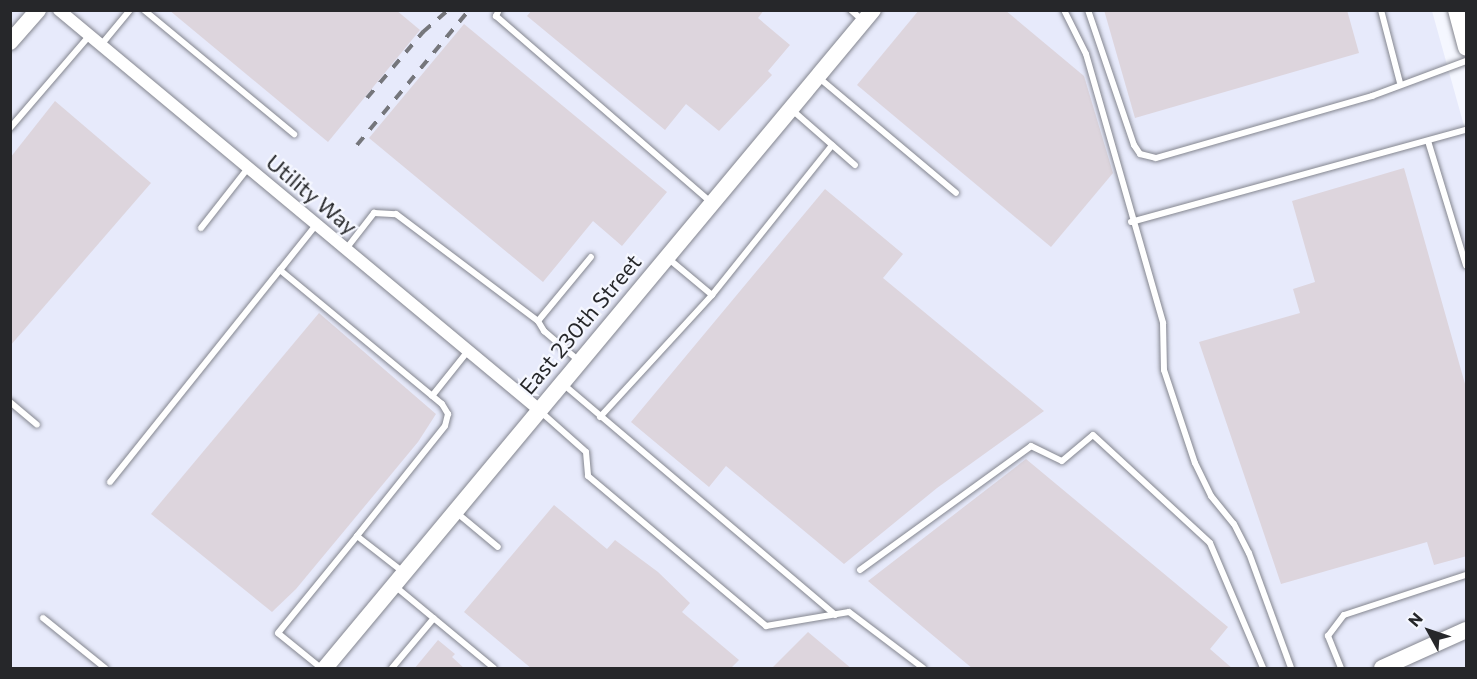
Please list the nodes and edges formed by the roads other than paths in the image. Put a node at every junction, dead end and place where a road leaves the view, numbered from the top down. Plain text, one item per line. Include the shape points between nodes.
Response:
1 (38, 10) edge
2 (59, 10) edge
3 (130, 10) edge
4 (144, 10) edge
5 (499, 10) edge
6 (1064, 10) edge
7 (1088, 10) edge
8 (1381, 10) edge
9 (1456, 10) edge
10 (863, 14) edge
11 (89, 36) junction
12 (10, 42) edge
13 (101, 46) junction
14 (1467, 48) edge
15 (1467, 61) edge
16 (818, 76) junction
17 (1400, 83) junction
18 (791, 109) junction
19 (10, 128) edge
20 (1467, 130) edge
21 (294, 134) dead end
22 (1428, 141) junction
23 (832, 145) junction
24 (855, 165) dead end
25 (248, 168) junction
26 (956, 193) dead end
27 (712, 202) junction
28 (1131, 222) junction
29 (316, 225) junction
30 (201, 228) dead end
31 (346, 249) junction
32 (591, 257) dead end
33 (666, 257) junction
34 (1467, 265) edge
35 (280, 270) junction
36 (712, 295) junction
37 (538, 321) junction
38 (468, 351) junction
39 (578, 360) junction
40 (560, 382) junction
41 (432, 396) junction
42 (10, 402) edge
43 (538, 409) junction
44 (600, 417) junction
45 (37, 424) dead end
46 (111, 482) dead end
47 (454, 511) junction
48 (357, 536) junction
49 (498, 547) dead end
50 (860, 570) dead end
51 (1467, 575) edge
52 (398, 578) junction
53 (835, 615) junction
54 (43, 618) dead end
55 (434, 618) junction
56 (1467, 630) edge
57 (105, 669) edge
58 (323, 669) edge
59 (392, 669) edge
60 (494, 669) edge
61 (923, 669) edge
62 (1263, 669) edge
63 (1291, 669) edge
64 (1341, 669) edge
65 (1382, 669) edge

1 - 12 street
2 - 11 street, Utility Way
3 - 13 lane
4 - 21 lane
5 - 27 lane via 495,16
6 - 28 lane via 1086,54
7 - 17 lane via 1134,145 1140,154 1156,158 1372,96
8 - 17 lane
9 - 14 street
10 - 16 street, East 230th Street
11 - 13 street, Utility Way
11 - 19 lane
13 - 25 street, Utility Way
15 - 17 lane
16 - 18 street, East 230th Street
16 - 26 lane
18 - 23 lane
18 - 27 street, East 230th Street
20 - 22 lane
22 - 28 lane
22 - 34 lane
23 - 24 lane
23 - 36 lane
25 - 29 street, Utility Way
25 - 30 lane
27 - 33 street, East 230th Street
28 - 63 lane via 1163,323 1164,370 1195,463 1211,496 1234,524 1249,553
29 - 31 street, Utility Way
29 - 35 lane
31 - 37 lane via 374,213 396,214
31 - 38 street, Utility Way
32 - 37 lane
33 - 36 lane
33 - 39 street, East 230th Street
35 - 41 lane
35 - 46 lane
36 - 44 lane
37 - 39 lane
38 - 41 lane
38 - 43 street, Utility Way
39 - 40 street, East 230th Street
40 - 43 street, East 230th Street
40 - 44 lane
41 - 48 lane via 448,414 445,426
42 - 45 lane
43 - 47 street, East 230th Street
43 - 53 lane via 586,452 588,476 766,626
44 - 53 lane
47 - 49 lane
47 - 52 street, East 230th Street
48 - 52 lane
48 - 58 lane via 278,633
50 - 62 lane via 1031,446 1062,461 1093,435 1210,543
51 - 64 lane via 1344,615 1328,636
52 - 55 lane
52 - 58 street, East 230th Street
53 - 61 lane via 849,612
54 - 57 lane
55 - 59 lane
55 - 60 lane
56 - 65 street

